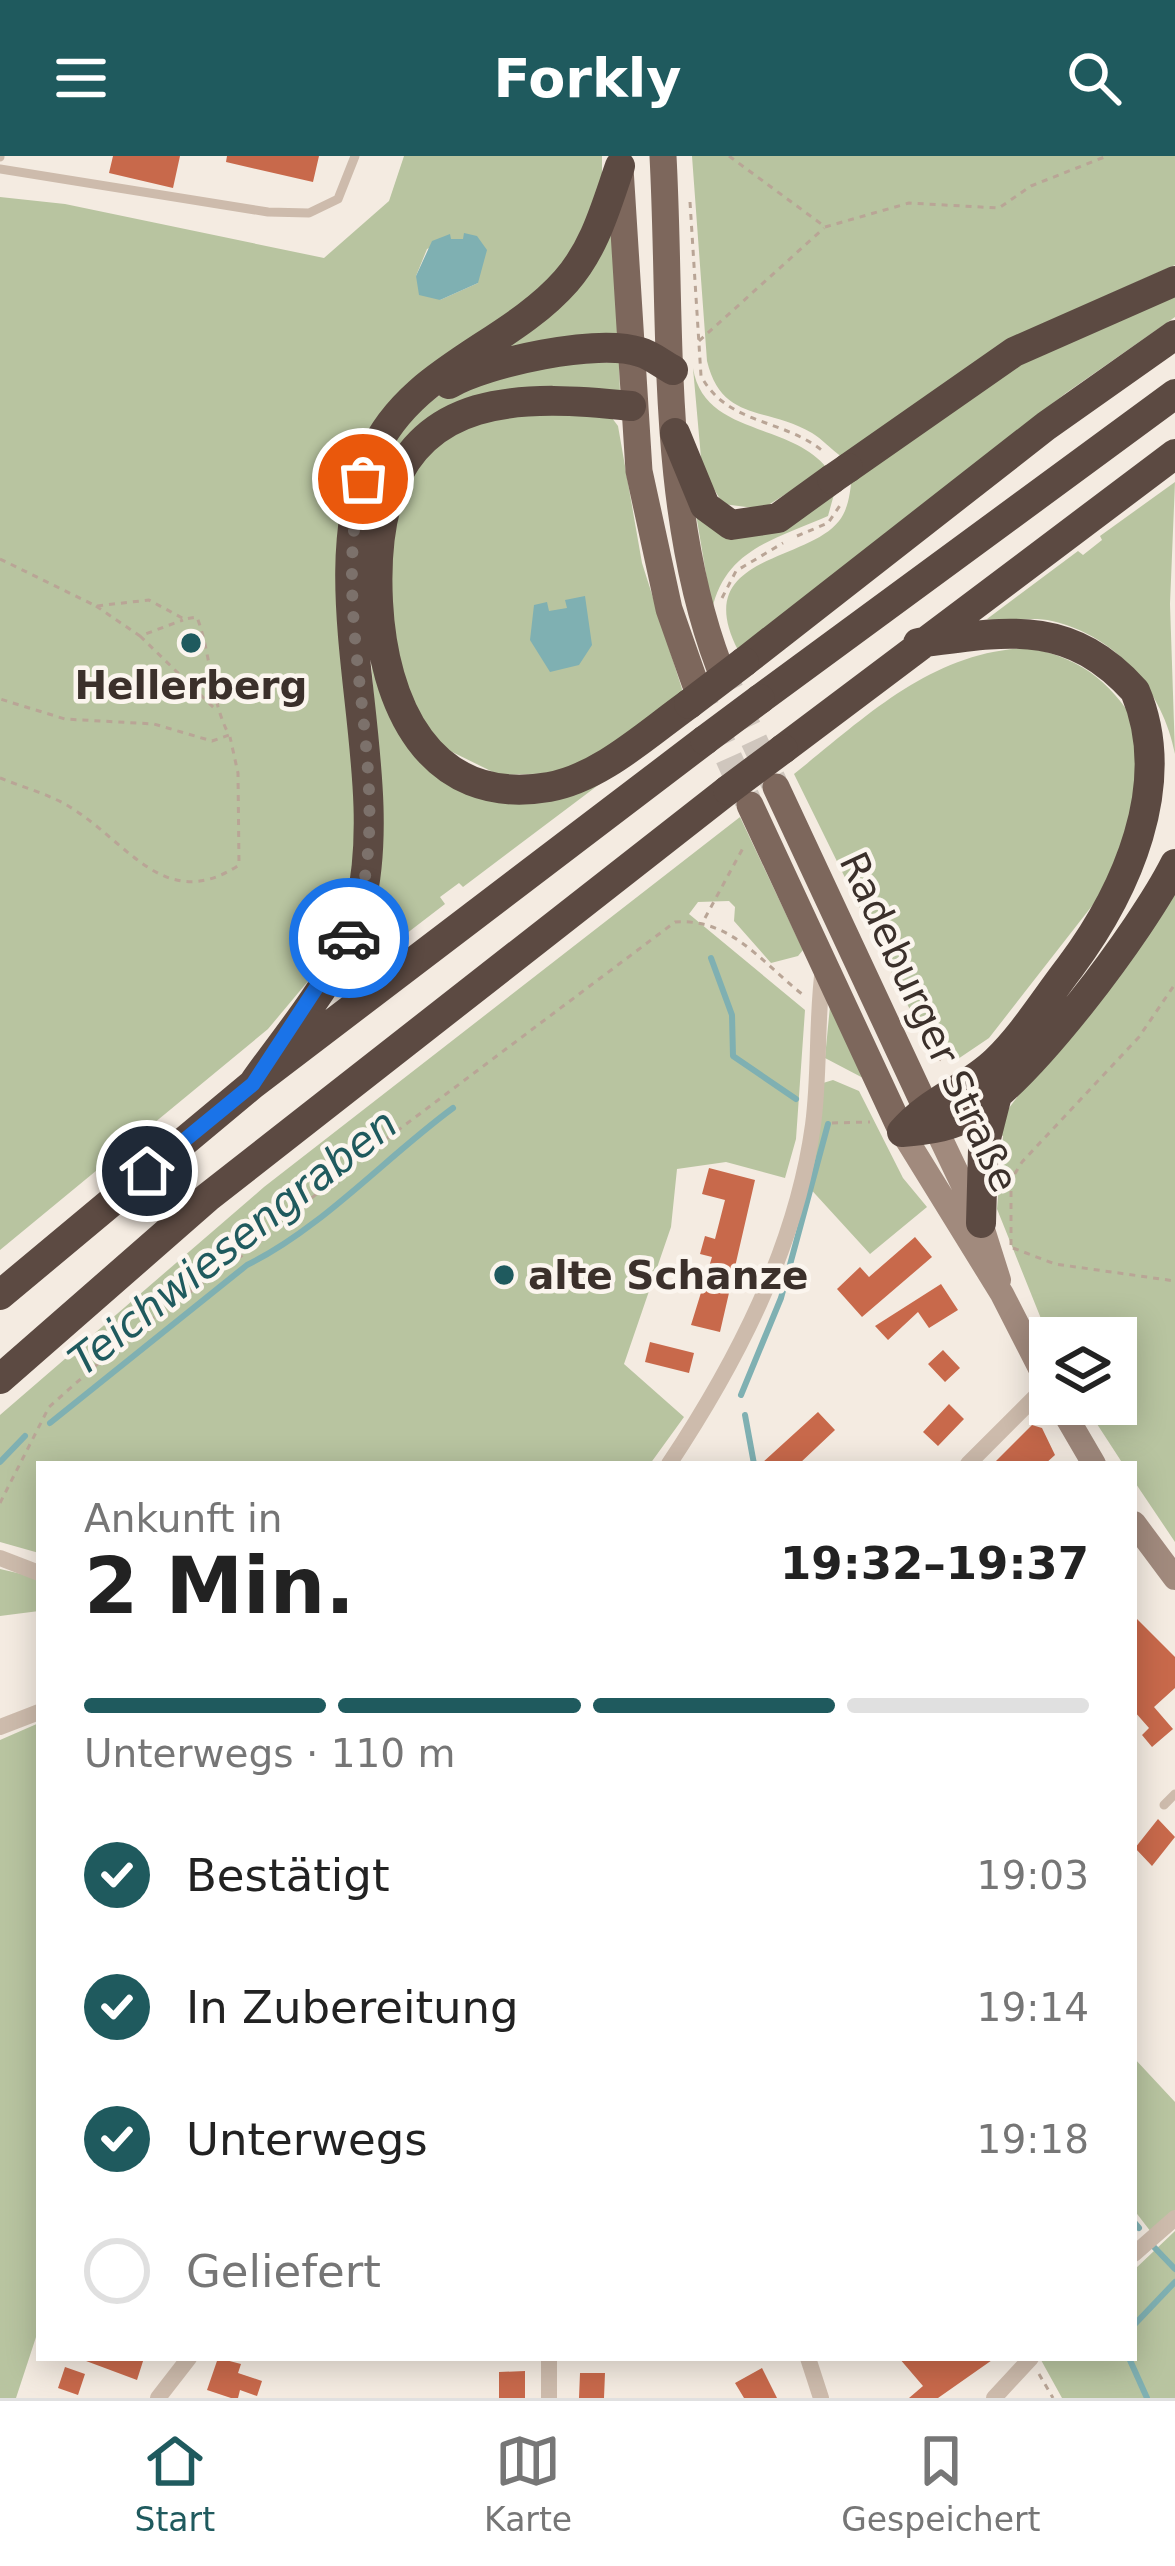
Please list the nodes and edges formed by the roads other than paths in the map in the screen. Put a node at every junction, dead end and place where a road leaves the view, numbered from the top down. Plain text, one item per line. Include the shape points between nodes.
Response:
1 (356, 156) edge
2 (663, 156) edge
3 (620, 161) edge
4 (0, 169) edge
5 (1175, 280) edge
6 (1175, 335) edge
7 (628, 350) junction
8 (673, 370) junction
9 (1175, 394) edge
10 (631, 406) junction
11 (402, 411) junction
12 (675, 433) junction
13 (1175, 454) edge
14 (917, 644) junction
15 (731, 664) junction
16 (692, 694) junction
17 (776, 787) tunnel mouth
18 (746, 808) junction
19 (1175, 864) edge
20 (824, 962) junction
21 (253, 1084) junction
22 (997, 1095) junction
23 (931, 1117) junction
24 (890, 1125) junction
25 (981, 1223) junction
26 (0, 1294) edge
27 (1002, 1294) junction
28 (1029, 1347) edge
29 (0, 1379) edge
30 (1029, 1412) edge
31 (1071, 1425) edge
32 (671, 1461) edge
33 (972, 1461) edge
34 (1092, 1461) edge
35 (1137, 1526) edge
36 (0, 1558) edge
37 (36, 1572) edge
38 (1175, 1578) edge
39 (36, 1713) edge
40 (0, 1727) edge
41 (1175, 1795) edge
42 (1163, 1805) dead end
43 (1175, 2218) edge
44 (1137, 2251) edge
45 (187, 2361) edge
46 (550, 2361) edge
47 (809, 2361) edge
48 (1027, 2361) edge
49 (158, 2398) edge
50 (549, 2398) edge
51 (821, 2398) edge
52 (994, 2398) edge

1 - 4 lane via 338,199 310,213
2 - 8 main road
3 - 7 main road
3 - 11 highway via 597,232 566,280
5 - 12 highway via 1013,352 778,518 731,525 705,506
6 - 15 highway
7 - 8 highway
7 - 10 main road
7 - 11 highway via 497,363
8 - 12 main road
9 - 21 highway, bridge
10 - 16 main road via 657,560
10 - 16 highway via 506,405 463,416 418,445 382,504 375,545 381,650 402,718 424,746 450,768 499,786 552,787 580,777
11 - 21 highway via 373,453 353,539 368,815 360,909 337,964
12 - 15 main road via 697,603
13 - 14 highway
14 - 18 highway, bridge via 783,748
14 - 23 highway via 1009,631 1064,638 1108,660 1144,701 1167,771 1160,828 1124,893 995,1062
15 - 16 highway, bridge
17 - 23 main road, Radeburger Straße
18 - 20 main road, Radeburger Straße
18 - 29 highway via 208,1197
19 - 22 highway via 1055,1030
20 - 24 main road, Radeburger Straße
20 - 32 street via 813,1124 783,1243 726,1377
21 - 26 highway
22 - 23 highway via 965,1118
22 - 25 highway via 983,1150
23 - 24 highway
23 - 25 main road, Radeburger Straße
24 - 27 main road, Radeburger Straße
25 - 27 main road, Radeburger Straße
27 - 28 main road, Radeburger Straße
30 - 33 street
31 - 34 main road, Radeburger Straße
35 - 38 main road
36 - 37 street
39 - 40 street
41 - 42 lane
43 - 44 street
45 - 49 street
46 - 50 street
47 - 51 street
48 - 52 street

